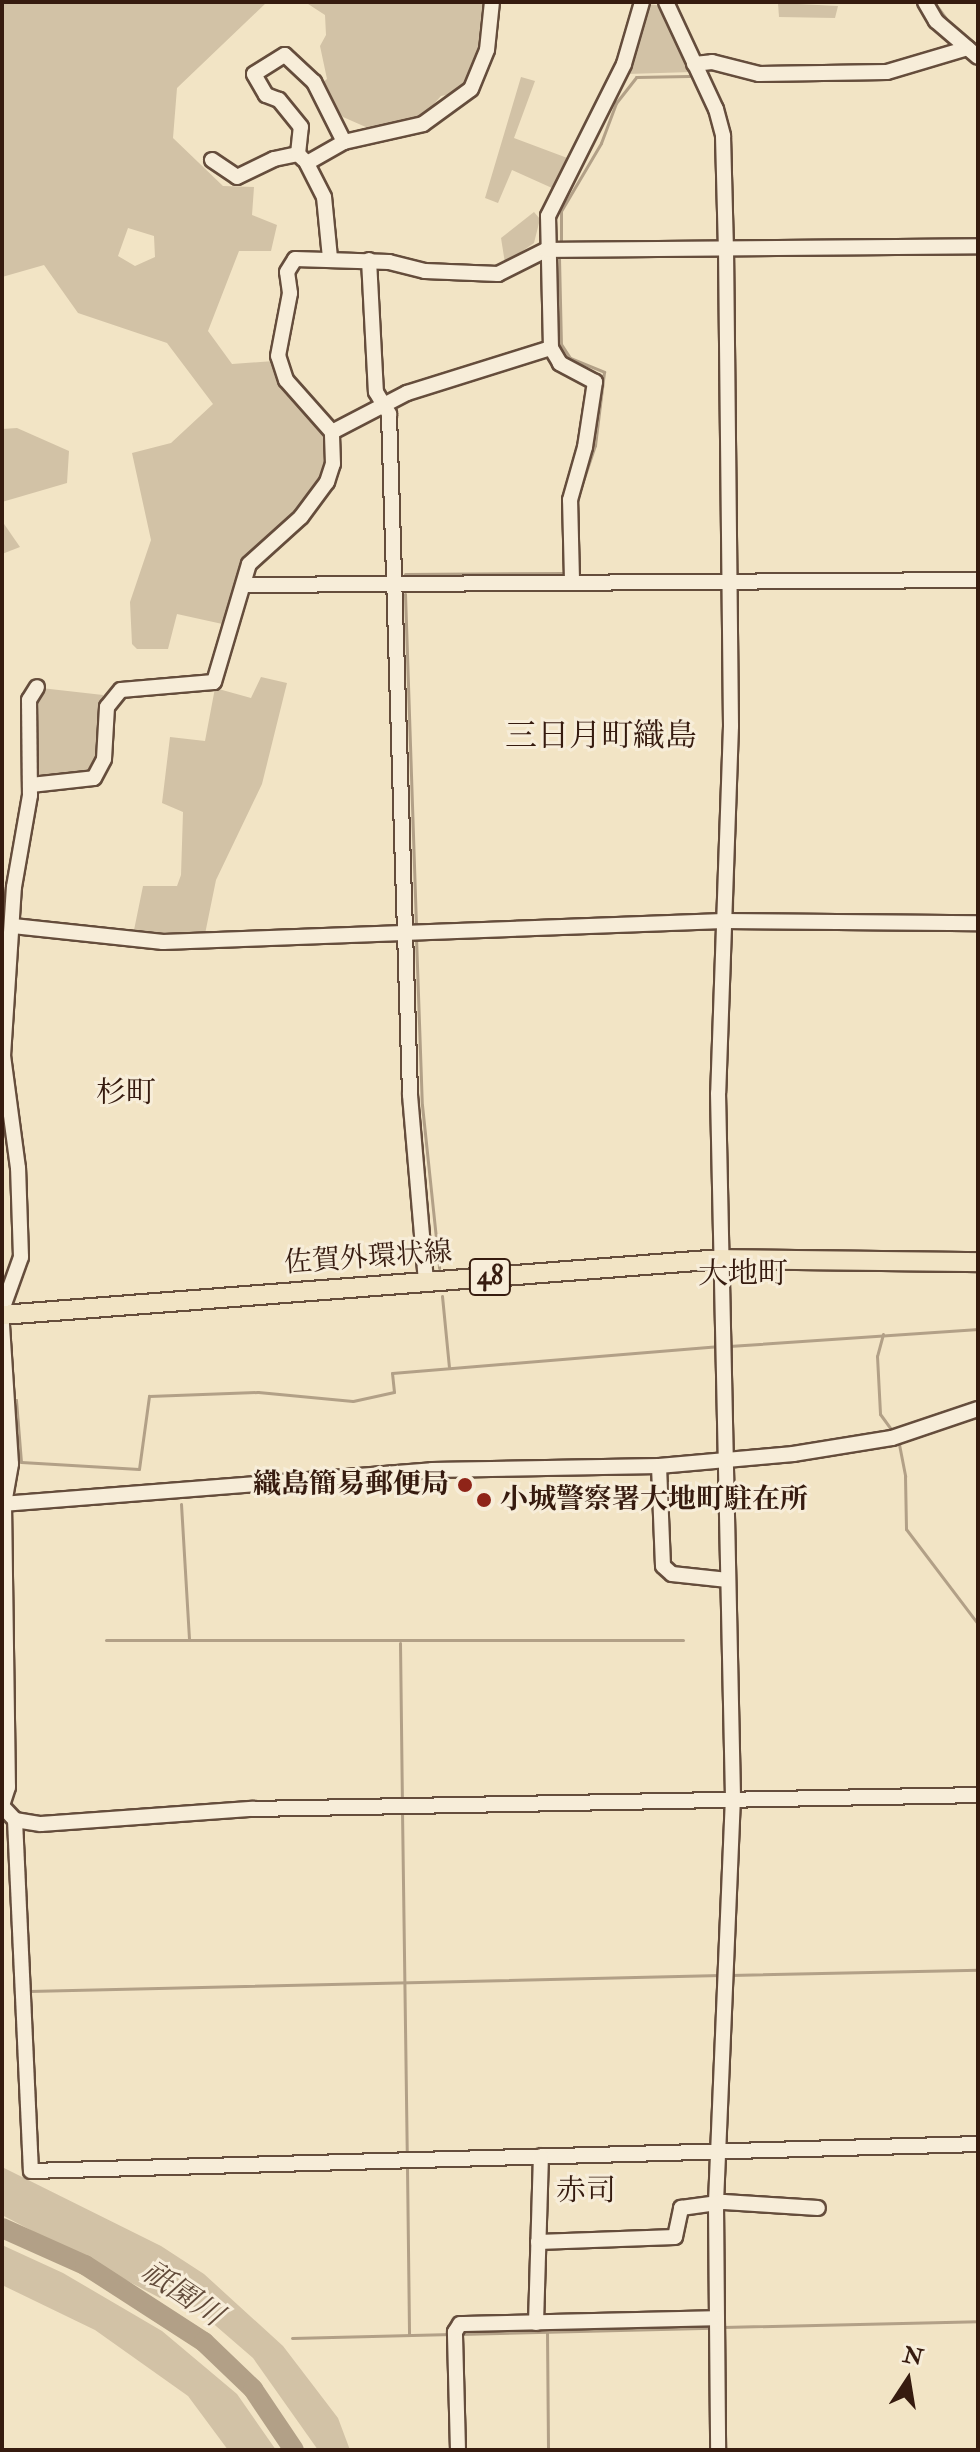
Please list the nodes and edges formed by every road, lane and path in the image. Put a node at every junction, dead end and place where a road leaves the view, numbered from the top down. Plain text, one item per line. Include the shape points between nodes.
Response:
1 (492, 2) edge
2 (642, 2) edge
3 (666, 2) edge
4 (925, 2) edge
5 (973, 53) edge
6 (694, 64) junction
7 (344, 142) junction
8 (303, 159) junction
9 (212, 160) dead end
10 (978, 246) edge
11 (726, 248) junction
12 (546, 250) junction
13 (330, 258) junction
14 (369, 260) junction
15 (551, 348) junction
16 (384, 404) junction
17 (332, 432) junction
18 (728, 579) junction
19 (572, 580) junction
20 (978, 580) edge
21 (392, 584) junction
22 (244, 585) junction
23 (37, 687) dead end
24 (31, 785) junction
25 (2, 853) edge
26 (19, 856) junction
27 (9, 921) edge
28 (724, 921) junction
29 (978, 923) edge
30 (405, 934) junction
31 (2, 1056) edge
32 (721, 1259) junction
33 (978, 1262) edge
34 (426, 1282) junction
35 (2, 1309) edge
36 (2, 1325) edge
37 (978, 1409) edge
38 (725, 1460) junction
39 (659, 1466) junction
40 (3, 1504) edge
41 (728, 1580) junction
42 (978, 1795) edge
43 (733, 1797) junction
44 (2, 1806) edge
45 (15, 1820) junction
46 (978, 2144) edge
47 (718, 2151) junction
48 (541, 2156) junction
49 (716, 2205) junction
50 (818, 2208) dead end
51 (538, 2242) junction
52 (536, 2323) junction
53 (717, 2324) junction
54 (458, 2450) edge
55 (718, 2450) edge

1 - 7 street via 487,50 471,89 423,124
2 - 12 street via 624,64 551,205
3 - 6 street
4 - 5 street via 936,21
5 - 6 street via 887,72 759,74 712,62
6 - 11 street via 723,136
7 - 8 street
7 - 8 street via 314,82 285,55 254,74 266,95 279,100 301,127
8 - 9 street via 237,177
8 - 13 street via 324,197
10 - 11 street
11 - 12 street
11 - 18 street
12 - 14 street via 498,274 425,271
12 - 15 street
13 - 14 street
13 - 17 street via 303,257 289,264 290,293 278,356 286,380
14 - 16 street via 376,392
15 - 16 street
15 - 19 street via 560,363 595,382 570,500
16 - 17 street
16 - 21 street via 389,414
17 - 22 street via 333,464 327,482 301,517 263,546 249,564
18 - 19 street
18 - 20 street
18 - 28 street via 731,726
19 - 21 street
21 - 22 street
21 - 30 street
22 - 24 street via 214,682 121,690 107,707 104,759 94,778
23 - 24 street via 27,725
24 - 26 street
25 - 26 street
26 - 27 street
27 - 30 street via 163,942
27 - 31 street
28 - 29 street
28 - 30 street
28 - 32 street via 718,1093
30 - 34 street via 410,1095
31 - 35 street via 18,1168 21,1257
32 - 33 main road, 佐賀外環状線 / 48
32 - 34 main road, 佐賀外環状線 / 48
32 - 38 street
34 - 35 main road, 佐賀外環状線 / 48
36 - 40 street via 11,1464
37 - 38 street via 897,1437
38 - 39 street
38 - 41 street
39 - 40 street via 432,1470
39 - 41 street via 663,1566 672,1574
40 - 44 street via 8,1787
41 - 43 street
42 - 43 street
43 - 45 street via 252,1809 41,1824
43 - 47 street
44 - 45 street
45 - 48 street via 31,2171
46 - 47 street
47 - 48 street
47 - 49 street
48 - 51 street
49 - 50 street
49 - 51 street via 681,2208 675,2237
49 - 53 street
51 - 52 street
52 - 53 street
52 - 54 street via 460,2324
53 - 55 street

